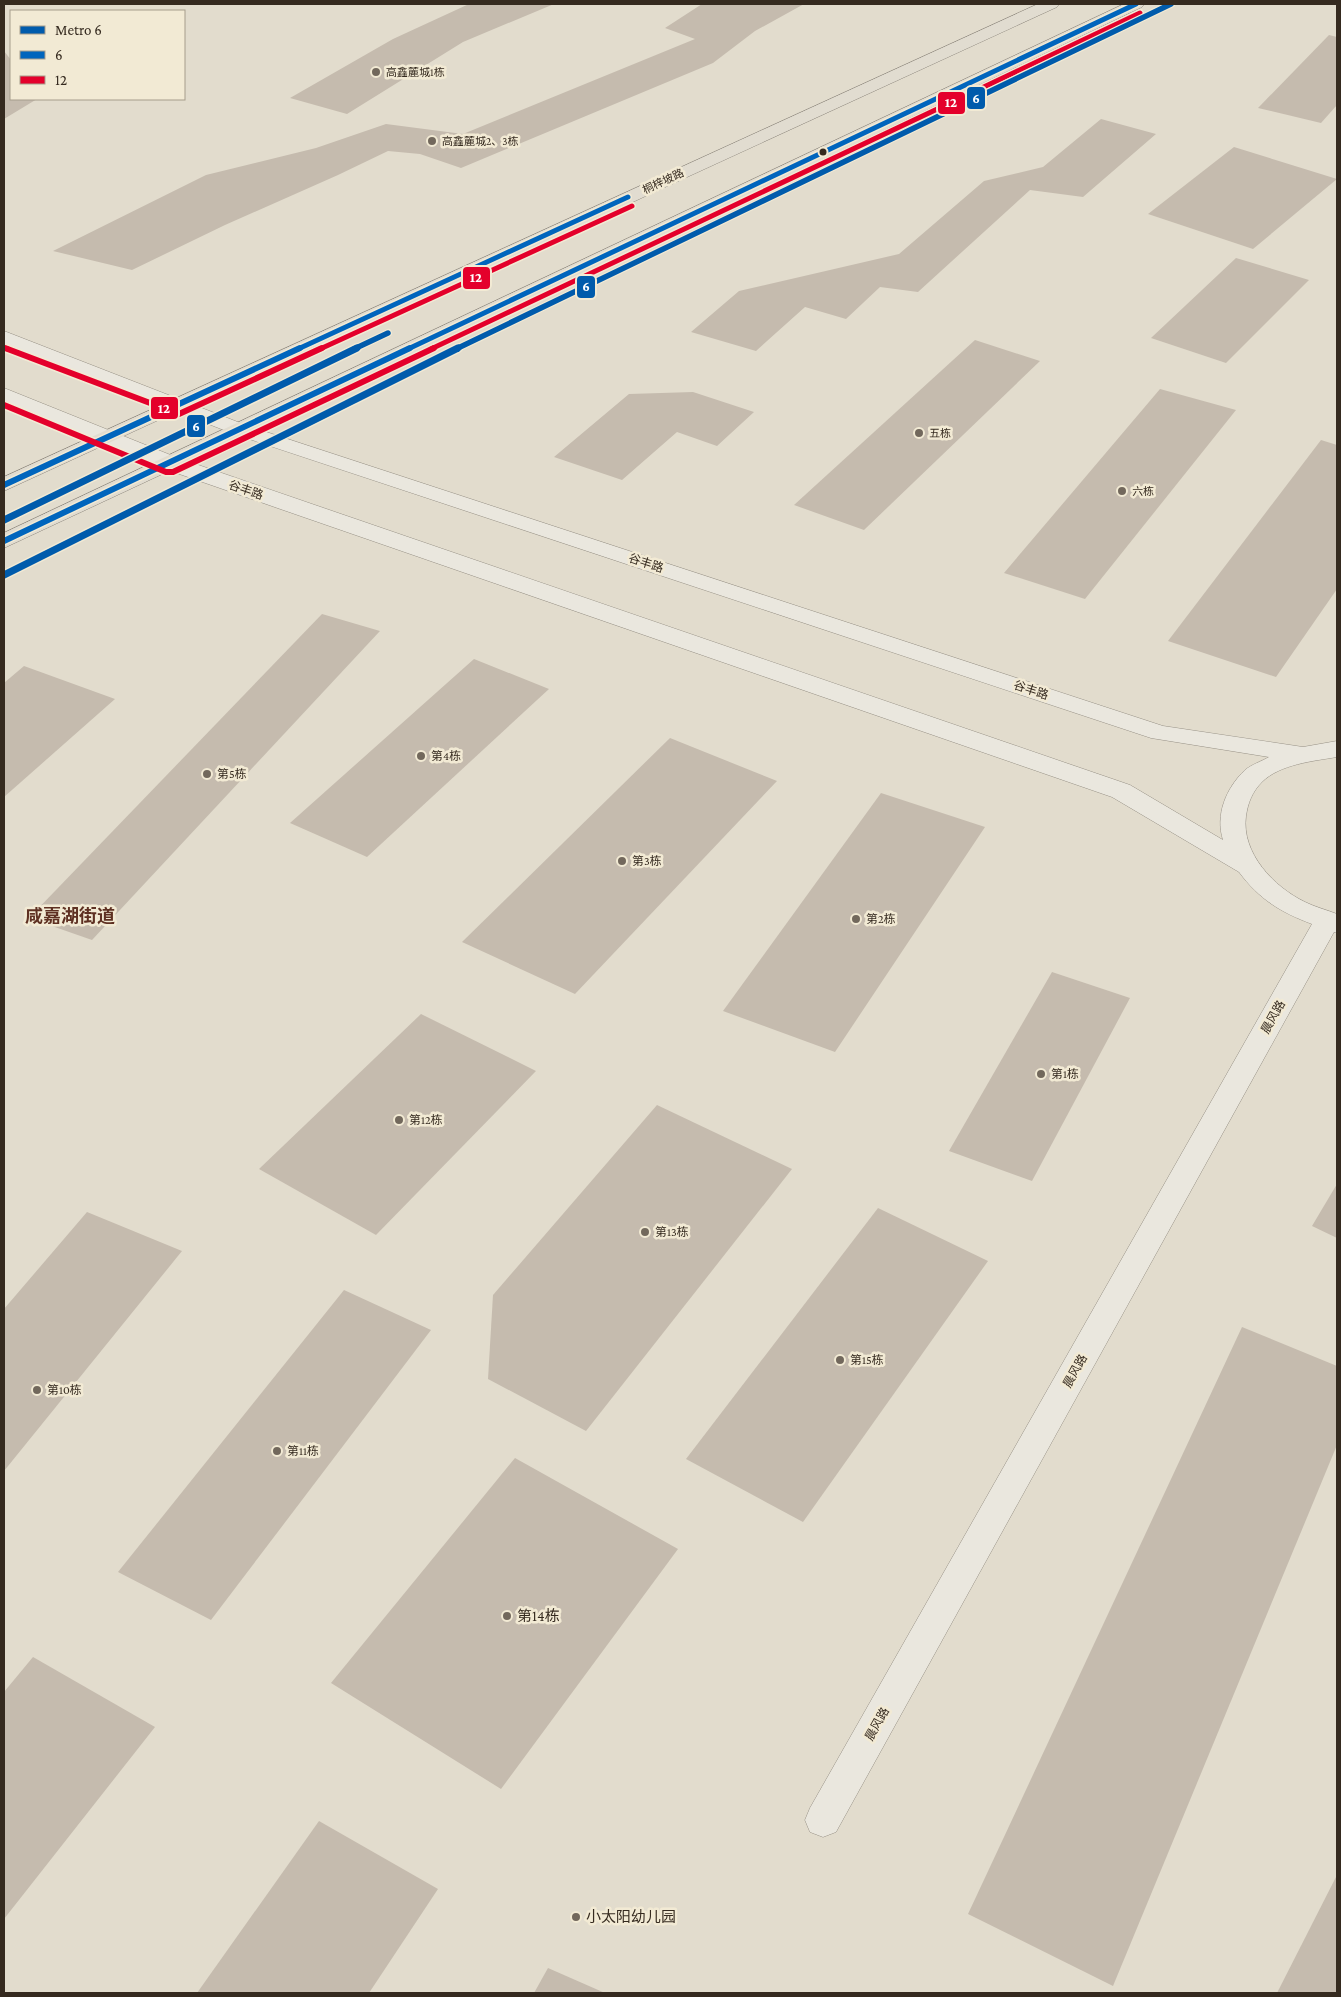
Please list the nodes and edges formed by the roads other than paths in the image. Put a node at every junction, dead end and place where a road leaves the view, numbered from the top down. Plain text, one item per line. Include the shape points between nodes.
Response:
1 (1050, 4) edge
2 (1136, 4) edge
3 (4, 336) edge
4 (4, 394) edge
5 (177, 404) junction
6 (242, 430) junction
7 (104, 437) junction
8 (170, 463) junction
9 (4, 485) edge
10 (4, 540) edge
11 (1337, 749) edge
12 (1299, 754) junction
13 (1245, 865) junction
14 (1332, 923) edge
15 (823, 1820) dead end

1 - 5 main road, 桐梓坡路
2 - 6 main road
3 - 5 street, 谷丰路
4 - 7 street, 谷丰路
5 - 6 street, 谷丰路
5 - 7 main road, 桐梓坡路
6 - 8 main road
6 - 12 street, 谷丰路 via 1160,733
7 - 8 street, 谷丰路
7 - 9 main road, 桐梓坡路
8 - 10 main road
8 - 13 street, 谷丰路 via 1121,791
11 - 12 street
12 - 13 street via 1267,767 1244,786 1231,810 1232,837
13 - 14 street via 1265,887 1286,902
14 - 15 street, 晨风路

